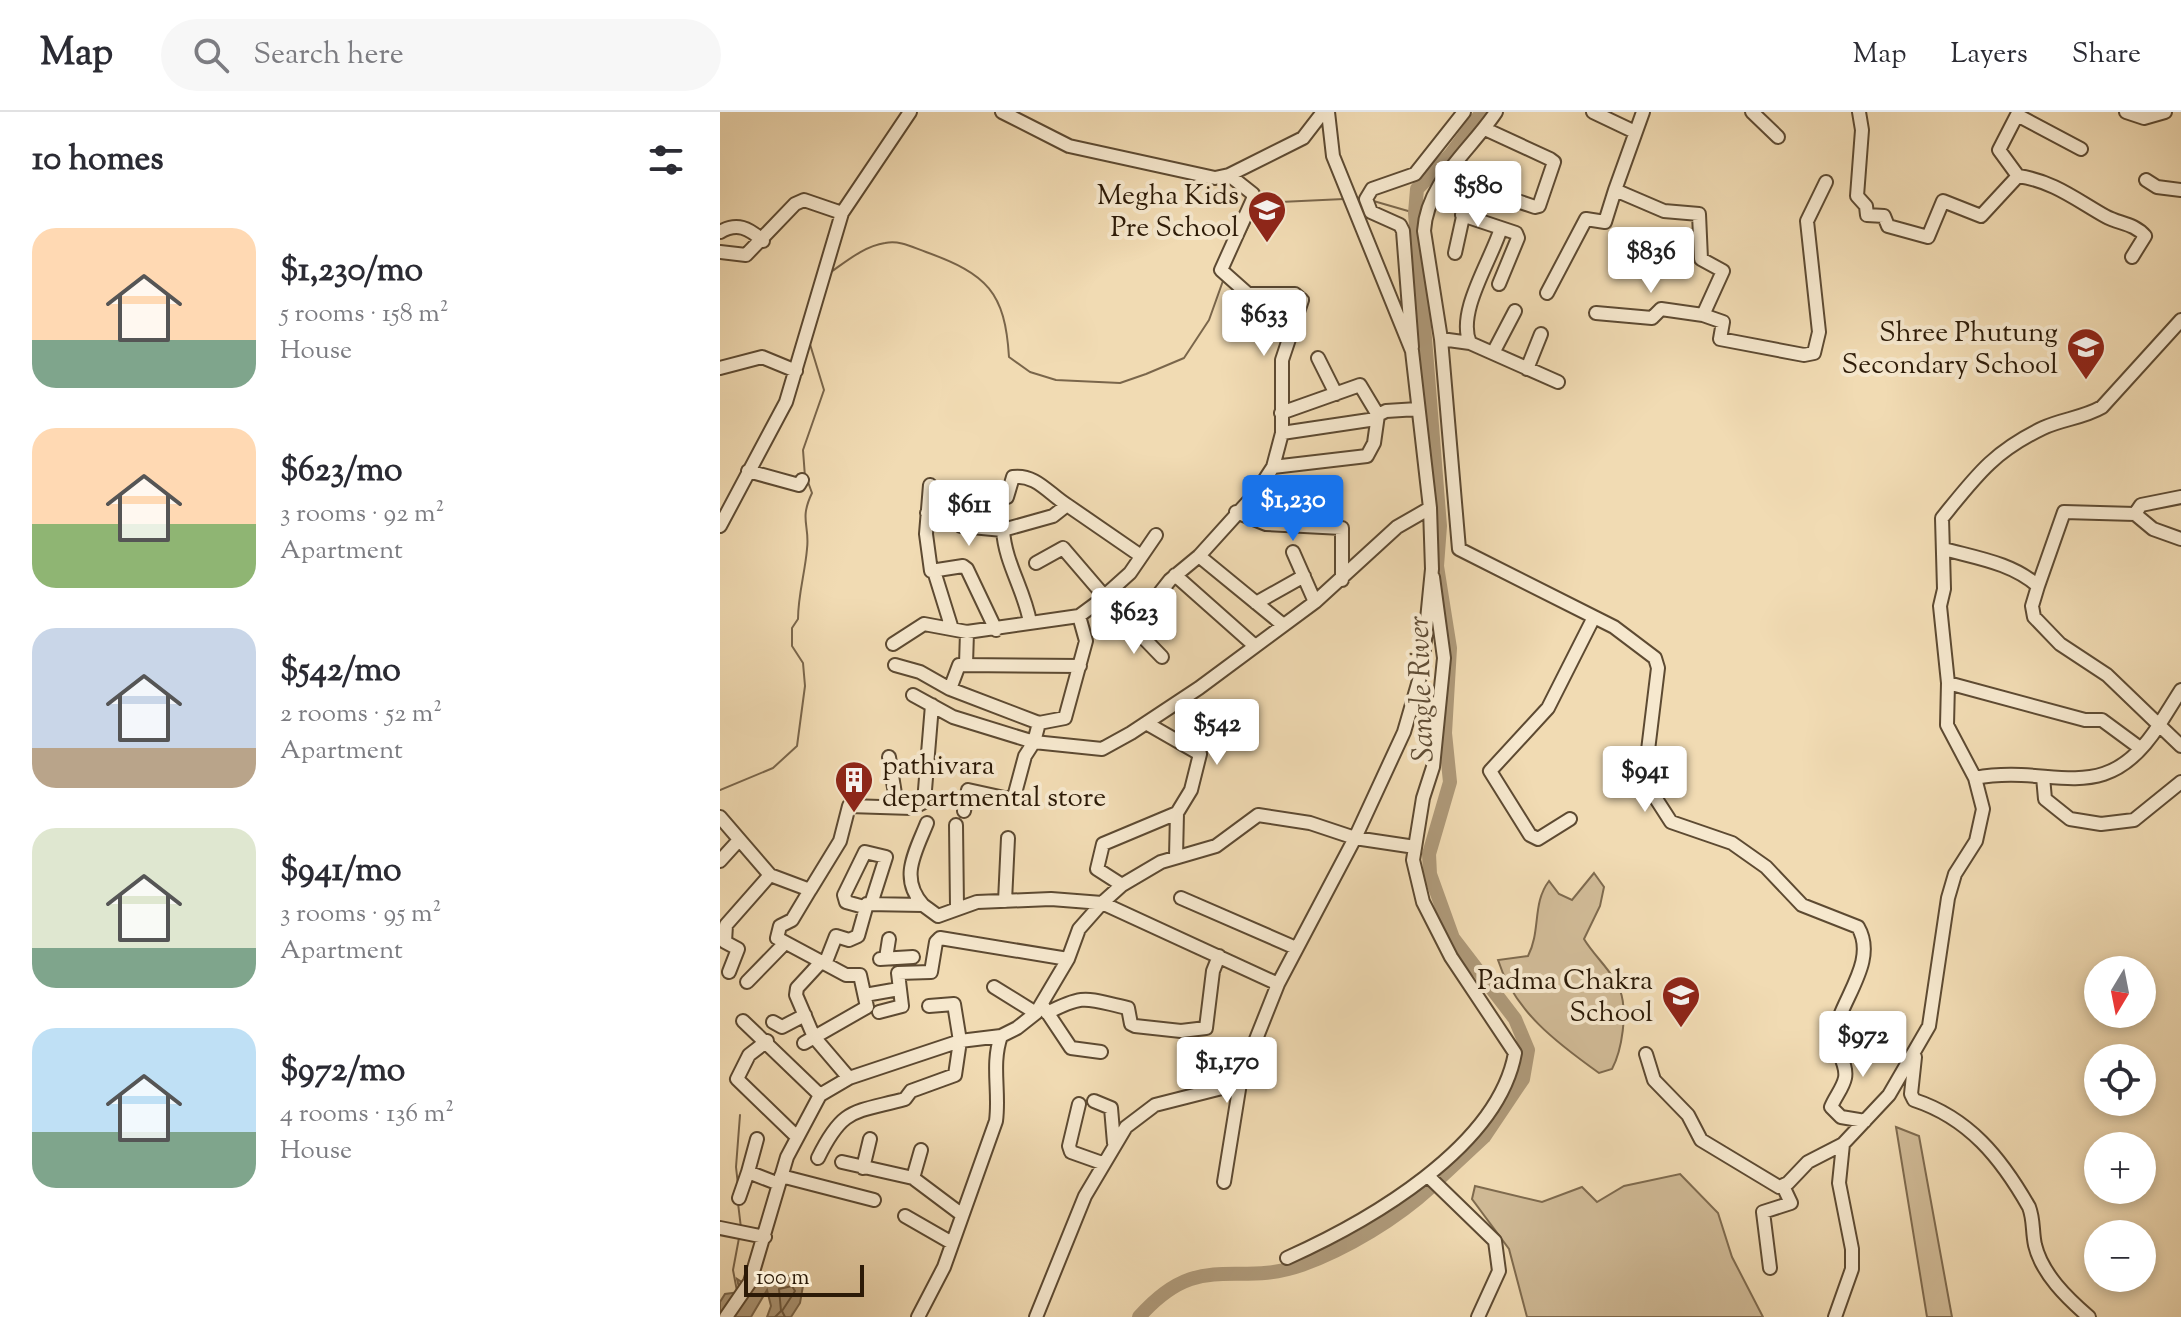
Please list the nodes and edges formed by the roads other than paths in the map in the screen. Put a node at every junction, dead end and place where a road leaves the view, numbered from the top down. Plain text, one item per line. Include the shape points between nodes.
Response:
1 (910, 112) edge
2 (1002, 112) edge
3 (1326, 112) edge
4 (1464, 112) edge
5 (1496, 112) edge
6 (1593, 112) edge
7 (1643, 112) edge
8 (1752, 112) edge
9 (1859, 112) edge
10 (2126, 112) edge
11 (2165, 112) edge
12 (2013, 114) edge
13 (1485, 129) junction
14 (1635, 132) junction
15 (1778, 137) dead end
16 (2081, 149) dead end
17 (1229, 175) junction
18 (2018, 176) junction
19 (2146, 180) dead end
20 (1826, 182) dead end
21 (1615, 190) junction
22 (2181, 190) edge
23 (842, 213) junction
24 (1462, 215) junction
25 (1501, 228) junction
26 (720, 232) edge
27 (763, 241) junction
28 (720, 252) edge
29 (1455, 253) dead end
30 (2132, 257) dead end
31 (1499, 284) dead end
32 (1547, 293) dead end
33 (1515, 311) dead end
34 (1596, 313) dead end
35 (1703, 315) junction
36 (2181, 320) edge
37 (1541, 334) dead end
38 (1441, 339) junction
39 (1470, 343) junction
40 (1412, 351) junction
41 (1493, 353) junction
42 (1318, 358) dead end
43 (720, 368) edge
44 (1527, 369) junction
45 (796, 371) junction
46 (1558, 382) dead end
47 (1336, 394) junction
48 (1418, 409) junction
49 (1281, 413) junction
50 (1377, 417) junction
51 (1282, 433) junction
52 (1273, 467) junction
53 (748, 471) junction
54 (802, 480) dead end
55 (930, 485) dead end
56 (1256, 493) junction
57 (1308, 497) dead end
58 (2181, 497) edge
59 (982, 498) dead end
60 (1067, 505) junction
61 (1430, 508) junction
62 (1236, 512) junction
63 (927, 513) junction
64 (2135, 514) junction
65 (720, 526) edge
66 (1003, 530) junction
67 (1156, 535) dead end
68 (2181, 539) edge
69 (1944, 549) junction
70 (1293, 552) dead end
71 (1141, 556) junction
72 (1199, 556) junction
73 (1036, 563) dead end
74 (1432, 569) junction
75 (934, 571) junction
76 (1175, 575) junction
77 (1304, 576) junction
78 (1342, 580) junction
79 (2038, 586) junction
80 (1101, 600) junction
81 (1315, 602) junction
82 (1256, 603) junction
83 (1079, 616) junction
84 (1594, 617) junction
85 (1030, 622) junction
86 (1282, 624) junction
87 (1133, 627) junction
88 (952, 629) junction
89 (996, 630) junction
90 (967, 632) junction
91 (893, 644) dead end
92 (1255, 646) junction
93 (1162, 657) dead end
94 (966, 664) junction
95 (895, 665) dead end
96 (1080, 666) junction
97 (1948, 683) junction
98 (950, 689) junction
99 (2181, 690) edge
100 (913, 695) dead end
101 (932, 705) junction
102 (1039, 723) junction
103 (1146, 723) junction
104 (2159, 725) junction
105 (1034, 742) junction
106 (2181, 746) edge
107 (2140, 748) junction
108 (889, 757) dead end
109 (2043, 777) junction
110 (1975, 778) junction
111 (2181, 782) edge
112 (897, 806) junction
113 (964, 811) dead end
114 (1177, 813) junction
115 (720, 817) edge
116 (1570, 819) dead end
117 (927, 823) dead end
118 (956, 825) dead end
119 (1008, 838) dead end
120 (1355, 838) junction
121 (739, 840) junction
122 (1415, 847) junction
123 (1176, 857) junction
124 (720, 861) edge
125 (770, 875) junction
126 (1122, 885) junction
127 (810, 890) junction
128 (1181, 898) dead end
129 (1005, 901) junction
130 (1102, 903) junction
131 (923, 905) junction
132 (957, 907) junction
133 (889, 939) dead end
134 (916, 942) dead end
135 (785, 943) junction
136 (1296, 948) junction
137 (1219, 956) junction
138 (913, 957) junction
139 (1068, 959) junction
140 (823, 963) junction
141 (729, 972) dead end
142 (911, 973) junction
143 (747, 982) dead end
144 (1278, 984) junction
145 (994, 987) dead end
146 (899, 989) junction
147 (865, 995) junction
148 (929, 1006) dead end
149 (1041, 1010) junction
150 (879, 1012) dead end
151 (805, 1015) junction
152 (743, 1021) dead end
153 (773, 1022) dead end
154 (1001, 1036) junction
155 (809, 1040) junction
156 (767, 1041) junction
157 (960, 1041) junction
158 (1101, 1052) dead end
159 (1646, 1054) dead end
160 (1915, 1056) junction
161 (1241, 1077) junction
162 (849, 1078) junction
163 (820, 1095) junction
164 (1094, 1101) dead end
165 (1079, 1104) dead end
166 (1865, 1121) junction
167 (797, 1137) junction
168 (757, 1139) dead end
169 (870, 1139) dead end
170 (1114, 1143) junction
171 (1843, 1144) junction
172 (921, 1150) dead end
173 (818, 1158) dead end
174 (842, 1162) dead end
175 (1102, 1163) junction
176 (863, 1168) junction
177 (748, 1172) junction
178 (1428, 1176) junction
179 (913, 1178) junction
180 (780, 1180) junction
181 (1224, 1182) dead end
182 (1783, 1186) junction
183 (739, 1198) dead end
184 (874, 1200) dead end
185 (961, 1214) junction
186 (905, 1216) dead end
187 (720, 1228) edge
188 (765, 1237) junction
189 (952, 1243) junction
190 (1287, 1258) dead end
191 (1770, 1268) dead end
192 (726, 1317) edge
193 (918, 1317) edge
194 (1036, 1317) edge
195 (1478, 1317) edge
196 (1835, 1317) edge
197 (2089, 1317) edge

1 - 23 street
2 - 17 street via 1069,146 1215,178
3 - 17 street via 1303,138
3 - 40 street via 1333,156
4 - 40 street via 1415,174 1372,189 1366,199 1371,212 1403,231
5 - 13 street
6 - 14 street
7 - 14 street
8 - 15 street
9 - 18 street via 1857,196 1867,215 1884,216 1888,226 1928,237 1943,201 1981,216
10 - 11 street via 2144,118
12 - 16 street
12 - 18 street via 1999,150
13 - 24 street via 1550,159 1552,171 1539,206 1470,185
13 - 38 street via 1437,187 1425,215
14 - 21 street
17 - 49 street via 1253,199 1221,270 1248,294 1295,294 1302,300 1282,360
18 - 30 street via 2054,185 2108,218 2138,227 2145,236
19 - 22 street
20 - 35 street via 1807,221 1819,332 1814,353 1720,339 1723,322
21 - 32 street via 1605,222 1586,219
21 - 35 street via 1664,211 1699,214 1701,259 1723,271
23 - 27 street via 804,200
23 - 45 street
24 - 25 street
24 - 29 street
25 - 31 street via 1518,238
25 - 39 street via 1465,328
26 - 27 street via 731,225
27 - 28 street via 746,255
33 - 41 street
34 - 35 street via 1652,318 1661,309
36 - 69 street via 2102,407 2047,426 1988,461 1942,518
37 - 44 street
38 - 39 street
38 - 84 street via 1459,549
39 - 41 street
40 - 48 street
41 - 44 street
42 - 47 street
43 - 45 street via 762,357
44 - 46 street
45 - 53 street via 786,402
47 - 49 street
47 - 50 street via 1360,385
48 - 50 street via 1386,411
48 - 61 street
49 - 51 street
50 - 51 street
50 - 52 street via 1367,456
51 - 52 street
52 - 56 street
53 - 54 street via 799,485
53 - 65 street
55 - 63 street
56 - 57 street
56 - 62 street
58 - 64 street via 2141,505
59 - 60 street via 1007,497 1013,477 1019,475 1037,481
60 - 66 street via 1053,516
60 - 71 street
61 - 74 street
61 - 78 street via 1397,527
62 - 72 street
62 - 78 street via 1266,524 1342,528
63 - 66 street via 953,515 961,526
63 - 75 street via 927,556
64 - 68 street via 2153,529
64 - 79 street via 2064,512
66 - 85 street via 1004,553 1020,582
67 - 71 street
69 - 79 street via 1997,563
69 - 97 street via 1940,606
70 - 77 street
71 - 80 street
72 - 76 street
72 - 82 street
73 - 80 street via 1063,548
74 - 120 street via 1422,670 1404,732
74 - 122 street via 1444,658 1433,767
75 - 88 street
75 - 89 street via 967,569
76 - 87 street
76 - 92 street
77 - 81 street
77 - 82 street
78 - 81 street
79 - 104 street via 2034,617
80 - 83 street
80 - 87 street
81 - 86 street
82 - 86 street
83 - 85 street
83 - 96 street via 1086,641
84 - 116 street via 1548,708 1490,771 1530,835 1538,839
84 - 166 street via 1658,662 1645,775 1671,822 1732,843 1766,867 1802,905 1847,921 1862,934 1857,980 1835,1034 1845,1072 1831,1107 1841,1117
85 - 89 street
86 - 92 street
87 - 93 street
88 - 90 street
88 - 91 street via 924,624
89 - 90 street
90 - 94 street
92 - 103 street
94 - 96 street
94 - 98 street via 959,665
95 - 98 street
96 - 102 street via 1065,718
97 - 107 street via 2102,720
97 - 110 street via 1947,725
98 - 102 street
99 - 104 street
100 - 101 street
101 - 105 street via 953,717
101 - 112 street via 924,802 920,807
102 - 105 street
103 - 105 street via 1102,749
103 - 114 street via 1200,754 1191,790
104 - 106 street
104 - 107 street
105 - 113 street via 1014,797 968,790
107 - 109 street via 2105,777
108 - 112 street
109 - 110 street
109 - 111 street via 2045,799 2070,819 2101,824 2134,820
110 - 160 street via 1983,809 1976,841 1955,874 1948,898 1935,1004
112 - 127 street via 849,806 840,841
114 - 123 street
114 - 126 street via 1103,844 1097,869
115 - 121 street
117 - 131 street via 909,868 910,886
118 - 132 street
119 - 129 street
120 - 122 street
120 - 123 street via 1258,815 1216,846
120 - 136 street
121 - 124 street
121 - 125 street
122 - 178 street via 1423,902 1451,957 1515,1053 1511,1074 1488,1113
123 - 126 street
125 - 127 street
125 - 141 street via 726,925 725,942 739,953
126 - 130 street
127 - 135 street via 792,920 777,932
128 - 136 street
129 - 130 street
129 - 132 street
130 - 137 street
130 - 139 street via 1079,929
131 - 132 street via 938,916
131 - 140 street via 867,906 858,936 836,936
133 - 138 street via 883,959
134 - 138 street
135 - 140 street
135 - 143 street
136 - 144 street
137 - 144 street
137 - 149 street via 1206,1028 1135,1026 1128,1008 1088,999
138 - 142 street
139 - 142 street via 940,938 931,972
139 - 149 street
140 - 147 street via 846,975 860,975
140 - 151 street via 796,991
142 - 146 street via 898,973
144 - 161 street
145 - 149 street
146 - 147 street
146 - 150 street via 902,1006
147 - 155 street via 864,1010
148 - 157 street via 954,1004
149 - 154 street
149 - 158 street via 1071,1048
151 - 153 street via 782,1027
151 - 155 street
152 - 156 street
154 - 157 street
154 - 185 street via 995,1062 996,1121
155 - 162 street
156 - 163 street
156 - 167 street via 749,1055 737,1079
157 - 162 street
157 - 173 street via 955,1075 911,1091 905,1099 848,1114 834,1126
159 - 182 street via 1654,1080 1688,1115 1701,1140
160 - 166 street
160 - 197 street via 1914,1100 1957,1118 1977,1137 2029,1207 2036,1248 2049,1276
161 - 170 street via 1222,1088 1155,1105 1140,1113
161 - 181 street
162 - 163 street
163 - 167 street
164 - 170 street via 1111,1108
165 - 175 street via 1071,1152
166 - 171 street
167 - 180 street
168 - 177 street
169 - 176 street
170 - 175 street
171 - 182 street via 1808,1162
171 - 196 street via 1839,1183 1852,1269
172 - 179 street
174 - 176 street
175 - 194 street
176 - 179 street
177 - 180 street
177 - 183 street
178 - 190 street via 1364,1220
178 - 195 street via 1495,1241 1499,1271
179 - 185 street
180 - 184 street
180 - 188 street
182 - 191 street via 1791,1203 1763,1212
185 - 189 street
186 - 189 street
187 - 188 street
188 - 192 street via 750,1282
189 - 193 street

